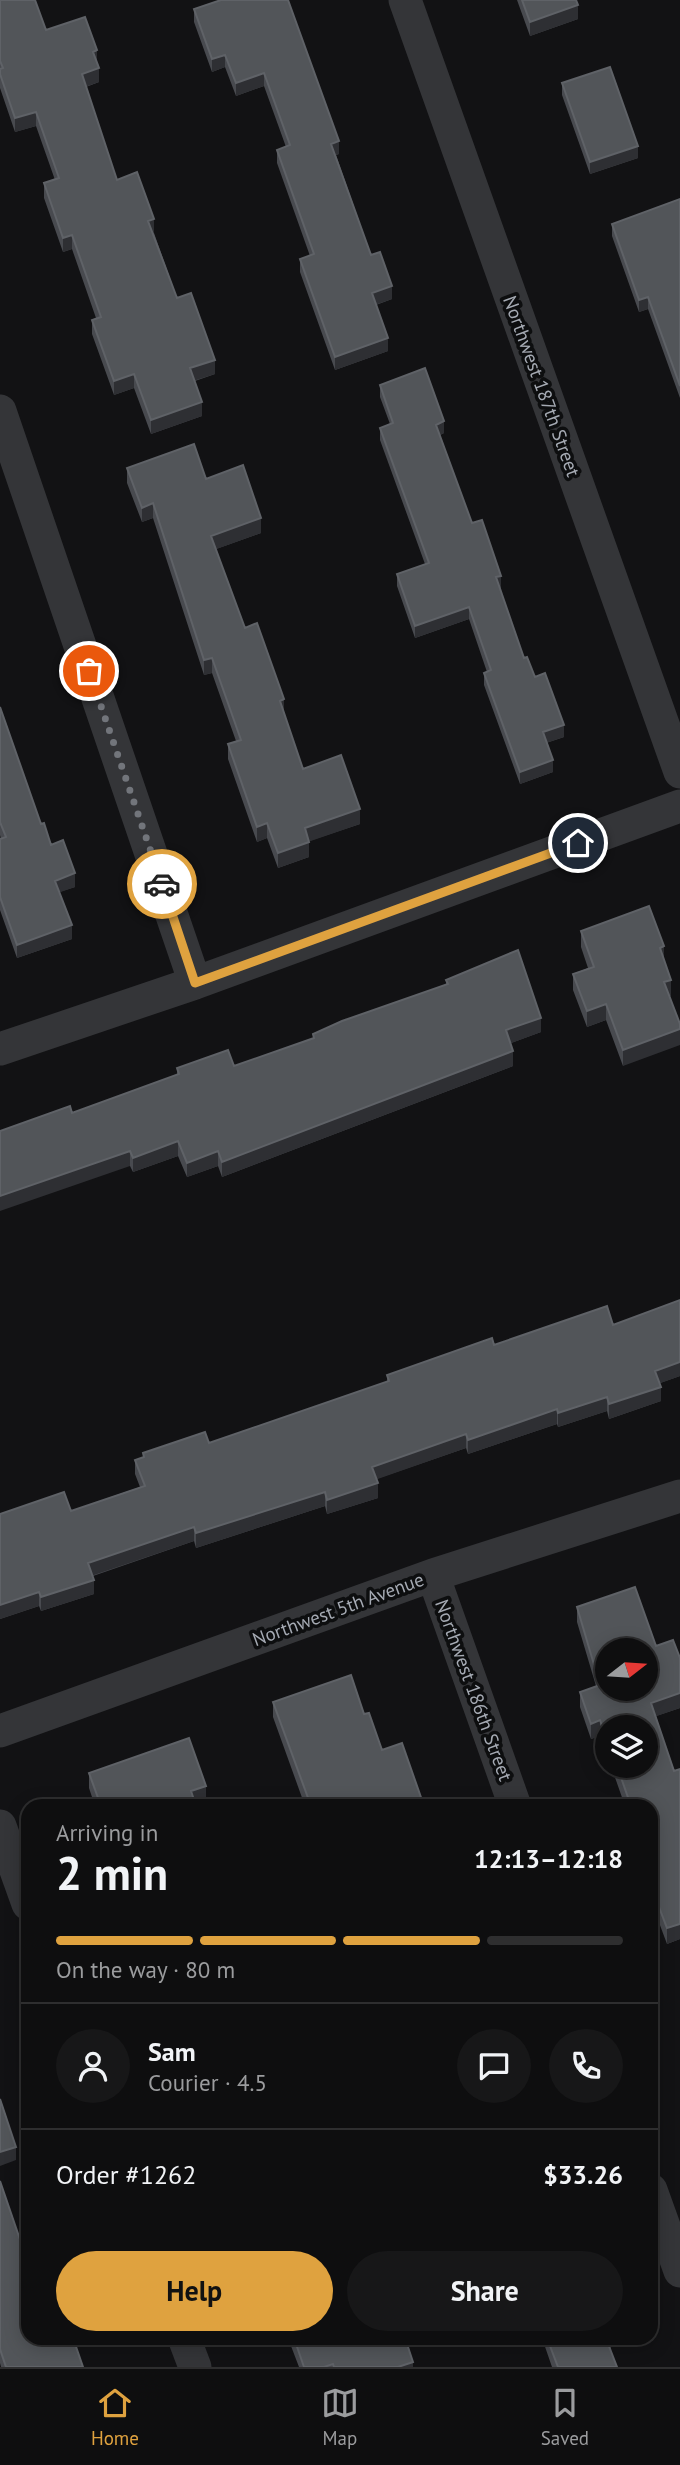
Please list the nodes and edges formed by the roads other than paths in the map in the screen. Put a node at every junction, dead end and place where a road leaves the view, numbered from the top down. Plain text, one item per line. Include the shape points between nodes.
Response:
1 (405, 0) edge
2 (0, 411) edge
3 (680, 772) edge
4 (680, 806) edge
5 (195, 983) junction
6 (0, 1049) edge
7 (680, 1496) edge
8 (433, 1575) junction
9 (0, 1731) edge
10 (513, 1799) edge
11 (0, 1826) edge
12 (21, 1884) edge
13 (658, 2210) edge
14 (680, 2271) edge
15 (187, 2345) edge
16 (195, 2367) edge

1 - 3 street, Northwest 187th Street
2 - 5 street
4 - 5 street
5 - 6 street
7 - 8 street, Northwest 5th Avenue
8 - 9 street, Northwest 5th Avenue
8 - 10 street, Northwest 186th Street
11 - 12 street
13 - 14 street
15 - 16 street

